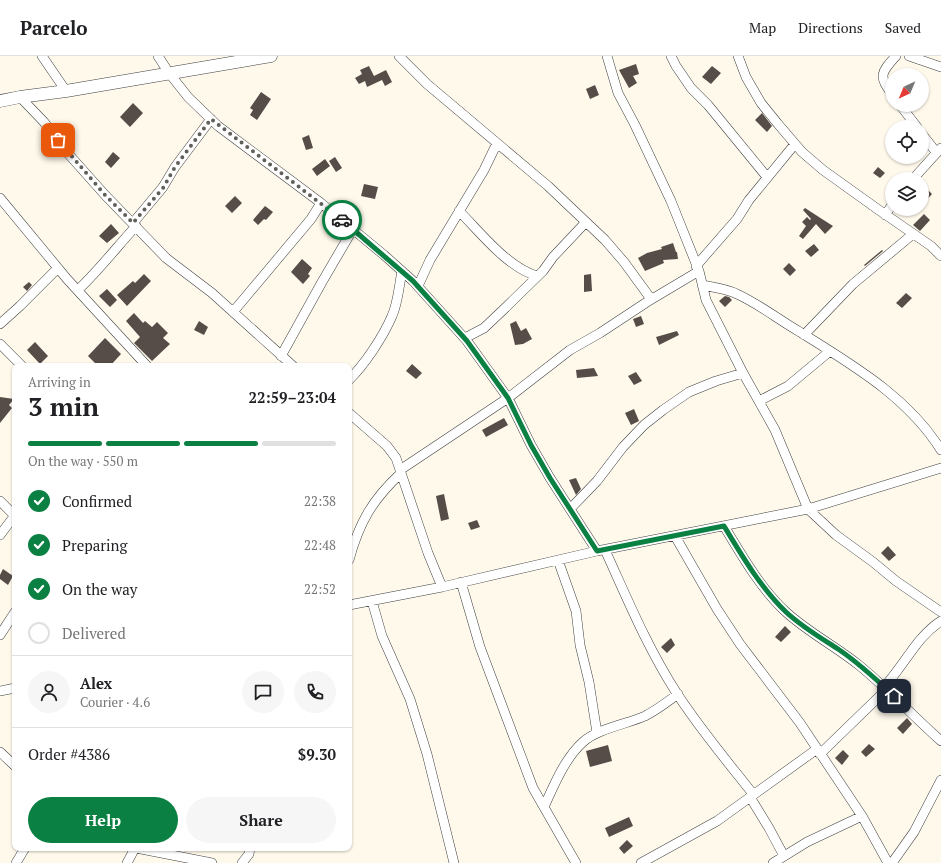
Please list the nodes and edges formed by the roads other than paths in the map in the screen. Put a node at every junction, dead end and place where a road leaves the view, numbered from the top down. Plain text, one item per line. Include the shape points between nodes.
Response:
1 (42, 56) edge
2 (158, 56) edge
3 (271, 56) edge
4 (399, 56) edge
5 (607, 56) edge
6 (671, 56) edge
7 (738, 56) edge
8 (896, 56) edge
9 (909, 56) edge
10 (941, 67) edge
11 (886, 68) edge
12 (885, 70) edge
13 (169, 74) junction
14 (885, 86) edge
15 (66, 91) junction
16 (20, 97) junction
17 (0, 101) edge
18 (905, 112) edge
19 (211, 119) junction
20 (912, 120) edge
21 (929, 141) edge
22 (497, 143) junction
23 (795, 144) junction
24 (939, 151) edge
25 (920, 172) edge
26 (767, 178) junction
27 (0, 198) edge
28 (321, 203) junction
29 (459, 211) junction
30 (885, 215) edge
31 (886, 216) edge
32 (586, 222) junction
33 (135, 225) junction
34 (353, 229) junction
35 (913, 234) junction
36 (941, 256) edge
37 (58, 268) junction
38 (697, 268) junction
39 (402, 271) junction
40 (537, 276) junction
41 (702, 285) junction
42 (418, 286) junction
43 (78, 290) junction
44 (651, 299) junction
45 (233, 312) junction
46 (0, 324) edge
47 (804, 335) junction
48 (465, 338) junction
49 (0, 344) edge
50 (830, 351) junction
51 (281, 356) junction
52 (19, 363) edge
53 (144, 363) edge
54 (289, 363) edge
55 (742, 373) junction
56 (352, 377) edge
57 (508, 398) junction
58 (759, 401) junction
59 (352, 416) edge
60 (941, 450) edge
61 (941, 468) edge
62 (400, 471) junction
63 (0, 501) edge
64 (570, 509) junction
65 (808, 509) junction
66 (12, 512) edge
67 (12, 519) edge
68 (724, 526) junction
69 (0, 534) edge
70 (675, 536) junction
71 (352, 551) edge
72 (601, 551) junction
73 (558, 560) junction
74 (461, 582) junction
75 (442, 587) junction
76 (372, 601) junction
77 (352, 604) edge
78 (941, 612) edge
79 (12, 617) edge
80 (941, 621) edge
81 (0, 635) edge
82 (885, 688) junction
83 (12, 689) edge
84 (0, 691) edge
85 (678, 694) junction
86 (597, 733) junction
87 (941, 741) edge
88 (818, 751) junction
89 (0, 752) edge
90 (12, 763) edge
91 (941, 780) edge
92 (752, 795) junction
93 (544, 807) junction
94 (862, 816) junction
95 (23, 851) edge
96 (133, 851) edge
97 (150, 851) edge
98 (250, 851) edge
99 (785, 855) junction
100 (573, 862) edge
101 (16, 863) edge
102 (127, 863) edge
103 (212, 863) edge
104 (242, 863) edge
105 (454, 863) edge
106 (641, 863) edge
107 (773, 863) edge
108 (791, 863) edge
109 (888, 863) edge
110 (892, 863) edge

1 - 15 street
2 - 13 street
3 - 13 street
4 - 22 street via 427,84
5 - 38 street via 618,93 671,201
6 - 26 street via 690,88 708,105
7 - 23 street via 746,77 761,103
8 - 11 street
9 - 10 street
12 - 14 street via 882,80
13 - 15 street
13 - 19 street
15 - 16 street
16 - 17 street
16 - 33 street via 105,195
18 - 20 street
19 - 28 street
19 - 33 street
21 - 24 street
22 - 29 street
22 - 32 street
23 - 26 street
23 - 30 street via 824,170
24 - 25 street
26 - 38 street
27 - 37 street
28 - 34 street
28 - 45 street via 307,224
29 - 40 street via 510,261 527,273
29 - 42 street
31 - 35 street
32 - 40 street
32 - 44 street via 624,262
33 - 43 street via 100,268
33 - 45 street via 166,258
34 - 39 street
34 - 51 street
35 - 36 street
35 - 47 street via 853,284
37 - 43 street
37 - 46 street
38 - 41 street
38 - 44 street
39 - 42 street
39 - 56 street via 392,316 369,355
40 - 48 street via 484,328
41 - 47 street via 736,293
41 - 55 street via 706,300
42 - 48 street
43 - 53 street
44 - 57 street via 570,350
45 - 51 street
47 - 50 street
48 - 57 street
49 - 52 street
50 - 58 street via 788,386
50 - 60 street via 894,396 916,417
51 - 54 street
55 - 58 street
55 - 64 street via 689,392 663,410 623,447 601,476
57 - 62 street
57 - 64 street via 531,445
58 - 65 street via 775,430
59 - 62 street via 387,446 396,458
61 - 65 street
62 - 71 street via 371,506
62 - 75 street
63 - 66 street
64 - 72 street
65 - 68 street
65 - 78 street via 836,535
67 - 69 street
68 - 70 street
68 - 82 street via 756,576 786,612 844,654
70 - 72 street
70 - 88 street via 740,644
72 - 73 street
72 - 85 street
73 - 74 street
73 - 86 street via 576,610
74 - 75 street
74 - 93 street via 480,647 533,788
75 - 76 street
76 - 77 street
76 - 105 street via 382,636 410,699 427,754
79 - 81 street
80 - 82 street via 924,635
82 - 87 street
82 - 88 street
83 - 84 street
85 - 86 street via 646,715
85 - 92 street
86 - 93 street via 575,749
88 - 92 street
88 - 94 street
89 - 90 street
91 - 110 street via 914,832
92 - 99 street
92 - 106 street via 717,821
93 - 100 street
94 - 99 street
94 - 109 street
95 - 101 street
96 - 102 street
97 - 103 street
98 - 104 street
99 - 107 street
99 - 108 street

